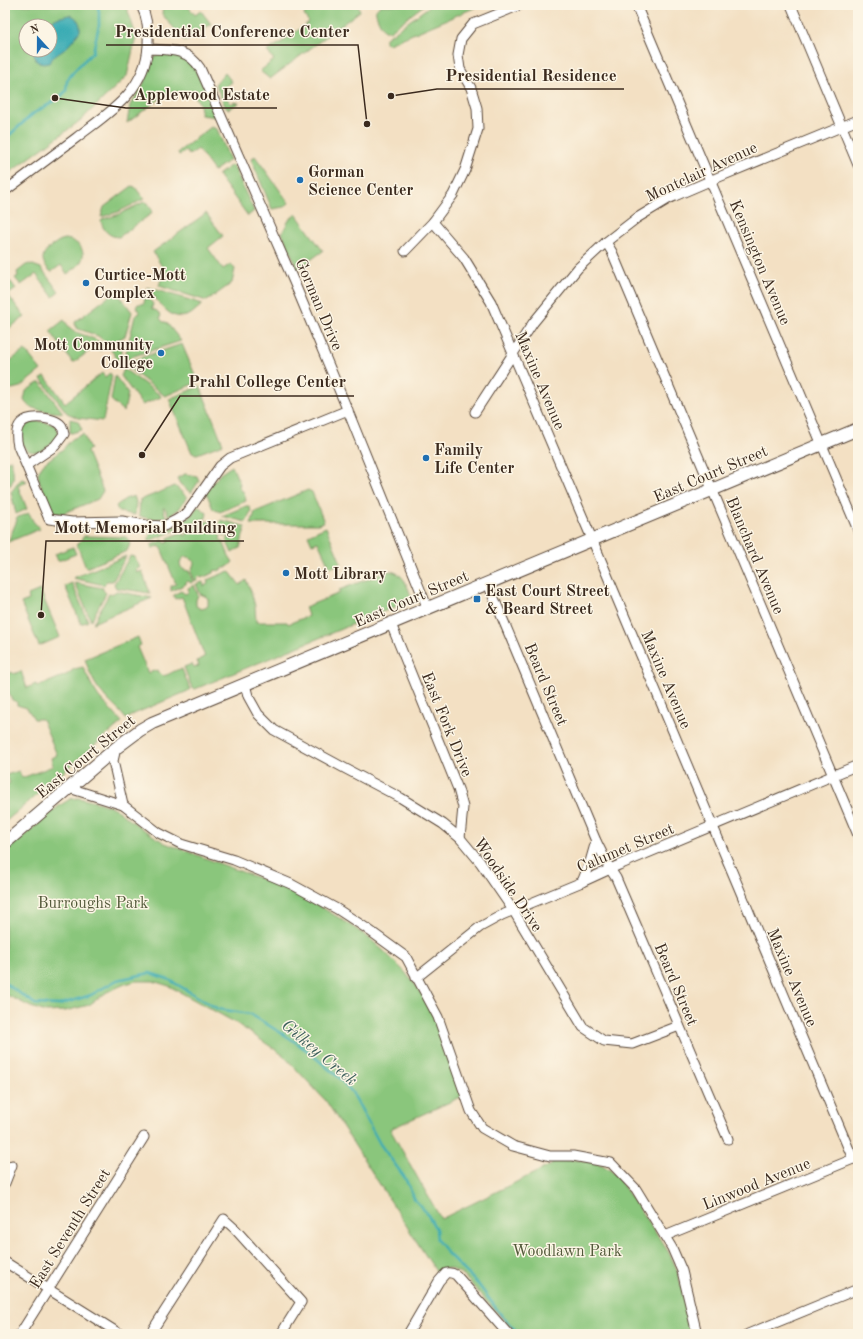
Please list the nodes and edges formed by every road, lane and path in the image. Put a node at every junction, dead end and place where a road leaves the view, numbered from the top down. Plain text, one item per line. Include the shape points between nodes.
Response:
1 (142, 5) edge
2 (520, 5) edge
3 (636, 5) edge
4 (791, 5) edge
5 (148, 49) junction
6 (858, 120) edge
7 (842, 127) junction
8 (858, 165) edge
9 (710, 181) junction
10 (5, 191) edge
11 (433, 222) junction
12 (606, 242) junction
13 (406, 251) dead end
14 (514, 354) junction
15 (348, 410) junction
16 (475, 412) dead end
17 (858, 429) edge
18 (822, 444) junction
19 (27, 465) junction
20 (713, 490) junction
21 (858, 530) edge
22 (592, 540) junction
23 (488, 584) junction
24 (428, 609) junction
25 (390, 624) junction
26 (245, 684) junction
27 (116, 748) junction
28 (858, 765) edge
29 (833, 776) junction
30 (69, 788) junction
31 (123, 805) junction
32 (713, 826) junction
33 (858, 835) edge
34 (460, 838) junction
35 (596, 841) junction
36 (5, 843) edge
37 (610, 869) junction
38 (582, 882) junction
39 (513, 910) junction
40 (416, 978) junction
41 (679, 1026) junction
42 (144, 1137) dead end
43 (728, 1139) dead end
44 (856, 1158) edge
45 (12, 1166) dead end
46 (5, 1183) edge
47 (665, 1236) junction
48 (5, 1262) edge
49 (48, 1289) junction
50 (858, 1289) edge
51 (20, 1334) edge
52 (120, 1334) edge
53 (150, 1334) edge
54 (281, 1334) edge
55 (408, 1334) edge
56 (508, 1334) edge
57 (697, 1334) edge
58 (748, 1334) edge

1 - 5 street via 148,27
2 - 11 street via 473,24 462,39 458,55 460,69 471,88 477,108 478,129 472,151 453,195
3 - 9 street, Kensington Avenue
4 - 7 street
5 - 10 street via 142,74 121,103
5 - 15 street, Gorman Drive via 179,52 189,56 200,68
6 - 7 street, Montclair Avenue
7 - 8 street
7 - 9 street, Montclair Avenue
9 - 12 street, Montclair Avenue via 670,198
9 - 18 street, Kensington Avenue
11 - 13 street
11 - 14 street, Maxine Avenue via 464,258 491,302
12 - 14 street, Montclair Avenue via 578,268 533,323
12 - 20 street, Blanchard Avenue
14 - 16 street, Montclair Avenue
14 - 22 street, Maxine Avenue
15 - 19 street via 230,458 220,466 187,513 164,526 122,521 72,522 49,519
15 - 24 street, Gorman Drive
17 - 18 main road, East Court Street
18 - 20 main road, East Court Street
18 - 21 street, Kensington Avenue
19 - 19 street via 55,446 64,434 62,426 54,420 26,419 18,428 18,446
20 - 22 main road, East Court Street
20 - 29 street, Blanchard Avenue
22 - 23 main road, East Court Street
22 - 32 street, Maxine Avenue
23 - 24 main road, East Court Street
23 - 35 street, Beard Street
24 - 25 main road, East Court Street
25 - 26 main road, East Court Street
25 - 34 street, East Fork Drive via 458,789 463,807
26 - 27 main road, East Court Street via 152,723
26 - 34 street, Woodside Drive via 248,696 258,714 274,730 401,798 443,824
27 - 30 main road, East Court Street
27 - 31 street via 113,761
28 - 29 street, Calumet Street
29 - 32 street, Calumet Street
29 - 33 street, Blanchard Avenue
30 - 31 street
30 - 36 main road, East Court Street
31 - 40 street via 160,832 182,844 234,860 291,884 337,909 406,957
32 - 37 street, Calumet Street
32 - 44 street, Maxine Avenue
34 - 39 street, Woodside Drive
35 - 37 street, Beard Street
35 - 38 street
37 - 38 street, Calumet Street
37 - 41 street, Beard Street
38 - 39 street, Calumet Street
39 - 40 street, Calumet Street via 480,927
39 - 41 street, Woodside Drive via 583,1027 604,1041 632,1044
40 - 47 street via 438,1017 471,1111 482,1128 513,1146 550,1156 573,1156 611,1163 636,1189
41 - 43 street, Beard Street
42 - 49 street, East Seventh Street
44 - 47 street, Linwood Avenue
45 - 46 street
47 - 57 street via 682,1270
48 - 49 street
49 - 51 street, East Seventh Street
49 - 52 street
50 - 58 street
53 - 54 street via 224,1218 301,1302
55 - 56 street via 446,1273 456,1275

